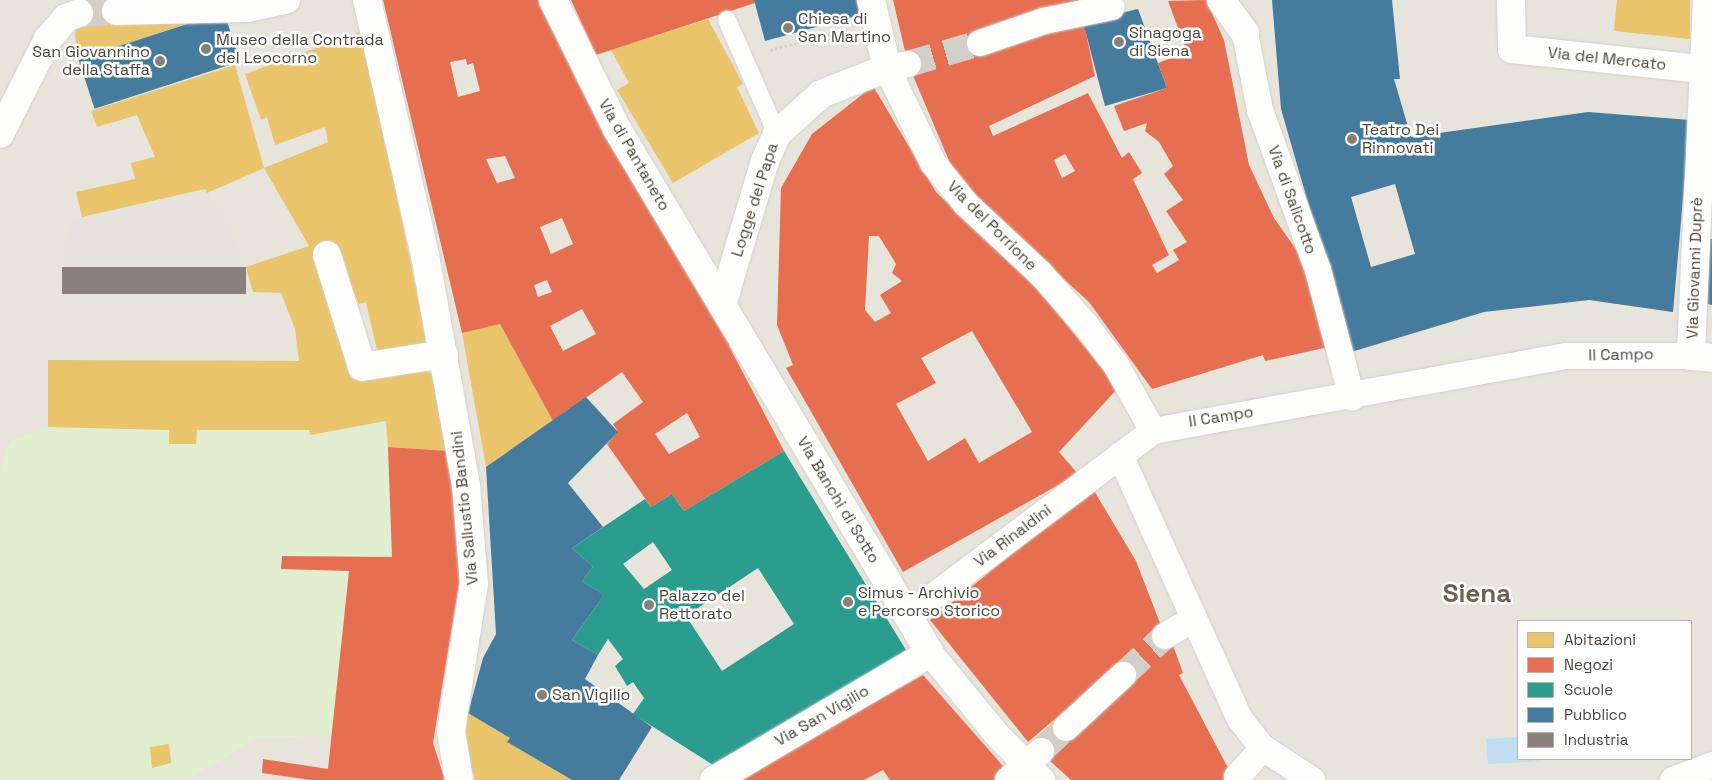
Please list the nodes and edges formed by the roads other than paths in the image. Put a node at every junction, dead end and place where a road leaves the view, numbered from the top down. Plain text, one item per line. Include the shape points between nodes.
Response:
1 (286, 0) edge
2 (366, 0) edge
3 (553, 0) edge
4 (871, 0) edge
5 (1222, 0) edge
6 (1244, 0) edge
7 (1511, 0) edge
8 (1706, 0) edge
9 (1100, 6) edge
10 (116, 11) tunnel mouth
11 (79, 12) tunnel mouth
12 (727, 20) dead end
13 (1245, 33) junction
14 (980, 43) tunnel mouth
15 (897, 66) junction
16 (1703, 69) junction
17 (0, 134) edge
18 (777, 134) junction
19 (327, 255) dead end
20 (722, 305) junction
21 (444, 354) junction
22 (1702, 357) edge
23 (1352, 398) junction
24 (1152, 431) junction
25 (1120, 456) junction
26 (907, 616) junction
27 (1192, 620) junction
28 (1164, 636) tunnel mouth
29 (930, 653) junction
30 (1124, 675) tunnel mouth
31 (1066, 728) tunnel mouth
32 (1263, 748) junction
33 (1712, 765) edge
34 (1029, 769) edge
35 (1237, 777) dead end
36 (459, 780) edge
37 (714, 780) edge
38 (1312, 780) edge
39 (1673, 780) edge

1 - 10 street via 247,8
2 - 21 street, Via Sallustio Bandini
3 - 20 street, Via di Pantaneto via 618,129
4 - 15 street, Via del Porrione
5 - 13 street
6 - 13 street, Via di Salicotto
7 - 16 street, Via del Mercato via 1512,49
8 - 16 street, Via Giovanni Duprè
9 - 14 street
11 - 17 street via 66,18 48,39
12 - 18 lane
13 - 23 street, Via di Salicotto via 1260,110 1318,270
15 - 18 street, Logge del Papa via 821,94
15 - 24 street, Via del Porrione via 941,175 1086,324 1116,365
16 - 22 street, Via Giovanni Duprè
18 - 20 street, Logge del Papa via 764,161
19 - 21 street via 362,367
20 - 26 street, Via Banchi di Sotto
21 - 36 street, Via Sallustio Bandini via 463,460 474,565 472,616 450,731
22 - 23 street, Il Campo via 1567,356
23 - 24 street, Il Campo via 1187,422
24 - 25 street, Il Campo
25 - 26 street, Via Rinaldini
25 - 27 street
26 - 29 street, Via Banchi di Sotto
27 - 28 street
27 - 32 street via 1232,705
29 - 34 street, Via Banchi di Sotto
29 - 37 street, Via San Vigilio
30 - 31 street
32 - 35 street
32 - 38 street
33 - 39 street

